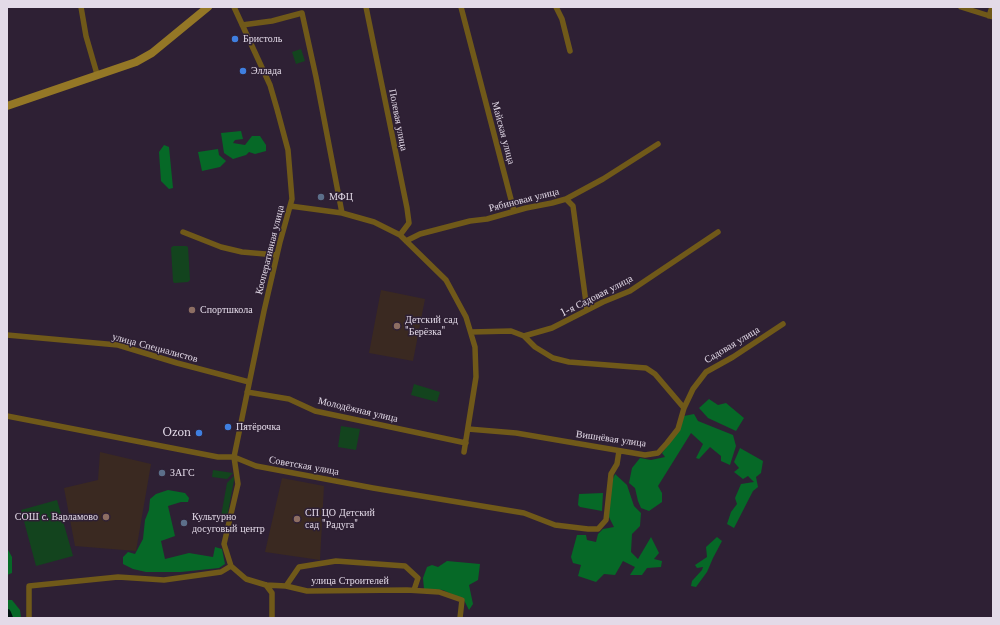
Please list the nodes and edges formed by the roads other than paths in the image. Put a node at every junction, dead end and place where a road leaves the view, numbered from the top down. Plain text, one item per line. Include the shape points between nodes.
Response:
1 (81, 7) edge
2 (208, 7) edge
3 (234, 7) edge
4 (366, 7) edge
5 (461, 7) edge
6 (556, 7) edge
7 (960, 7) edge
8 (992, 7) edge
9 (991, 16) edge
10 (242, 25) junction
11 (570, 51) dead end
12 (98, 74) junction
13 (7, 106) edge
14 (658, 144) dead end
15 (566, 199) junction
16 (290, 206) junction
17 (514, 211) junction
18 (342, 214) junction
19 (182, 232) dead end
20 (718, 232) dead end
21 (400, 235) junction
22 (406, 241) junction
23 (277, 254) junction
24 (587, 310) junction
25 (783, 324) dead end
26 (471, 332) junction
27 (7, 335) edge
28 (524, 336) junction
29 (249, 382) junction
30 (248, 392) junction
31 (684, 408) junction
32 (7, 416) edge
33 (468, 429) junction
34 (466, 443) junction
35 (619, 451) junction
36 (464, 452) dead end
37 (234, 457) junction
38 (231, 566) junction
39 (266, 585) junction
40 (286, 586) junction
41 (414, 590) junction
42 (29, 618) edge
43 (272, 618) edge
44 (460, 618) edge

1 - 12 street via 86,36
2 - 12 main road via 152,53 136,62
3 - 10 street, Кооперативная улица
4 - 21 street, Полевая улица via 407,208 409,223
5 - 17 street, Майская улица
6 - 11 street via 562,19
7 - 9 street
8 - 9 street
10 - 16 street, Кооперативная улица via 270,85 283,130 290,166
10 - 18 street via 302,13
12 - 13 main road
14 - 15 street, Рябиновая улица
15 - 17 street, Рябиновая улица
15 - 24 street via 573,206
16 - 18 street
16 - 23 street, Кооперативная улица
17 - 22 street, Рябиновая улица via 420,234
18 - 21 street via 374,222
19 - 23 street via 242,252
20 - 24 street, 1-я Садовая улица via 630,291
21 - 22 street
22 - 26 street via 446,280
23 - 29 street, Кооперативная улица
24 - 28 street, 1-я Садовая улица via 552,328
25 - 31 street, Садовая улица via 706,372 693,389
26 - 28 street, 1-я Садовая улица via 511,332
26 - 33 street via 475,347 476,377
27 - 29 street, улица Специалистов via 118,345
28 - 31 street via 535,347 553,358 569,362 646,368 655,374
29 - 30 street, Кооперативная улица
30 - 34 street, Молодёжная улица via 289,399 315,411
30 - 37 street, Кооперативная улица
31 - 35 street, Вишнёвая улица via 678,429 658,453 645,455
32 - 37 street, Советская улица via 218,457
33 - 34 street
33 - 35 street, Вишнёвая улица via 516,433
34 - 36 street
35 - 37 street, Советская улица via 617,464 610,474 606,520 598,529 554,525 524,513 256,466
37 - 38 street via 238,484 224,544
38 - 39 street, улица Строителей via 246,579
38 - 42 street via 222,572 164,580 118,577 29,586
39 - 40 street, улица Строителей
39 - 43 street via 272,593
40 - 41 street, улица Строителей via 307,591
40 - 41 street via 299,567 336,562 405,566 418,578
41 - 44 street, улица Строителей via 439,592 462,600

